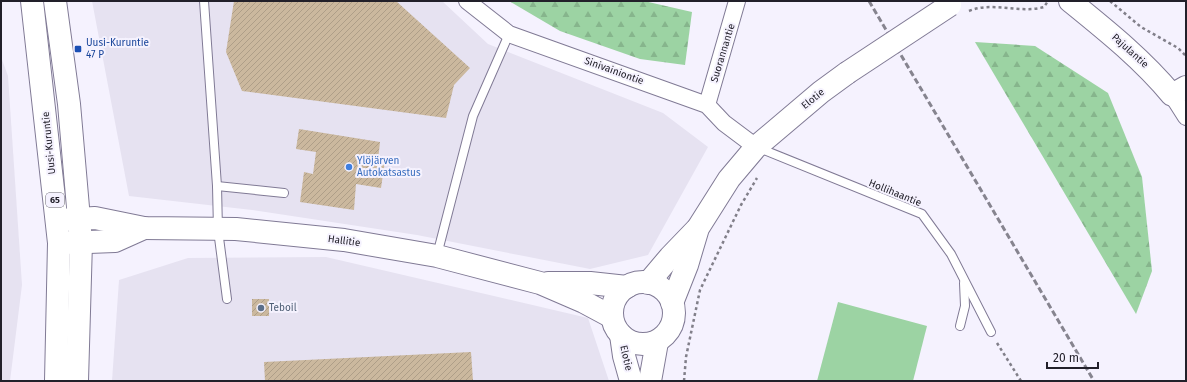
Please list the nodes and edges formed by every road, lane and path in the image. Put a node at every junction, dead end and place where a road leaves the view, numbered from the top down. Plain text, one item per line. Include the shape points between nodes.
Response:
1 (32, 1) edge
2 (55, 1) edge
3 (204, 1) edge
4 (468, 1) edge
5 (737, 1) edge
6 (1048, 1) edge
7 (1070, 1) edge
8 (1110, 1) edge
9 (957, 6) edge
10 (509, 34) junction
11 (1186, 56) edge
12 (1179, 91) edge
13 (707, 105) junction
14 (1186, 116) edge
15 (764, 150) junction
16 (217, 186) junction
17 (284, 193) dead end
18 (79, 219) junction
19 (57, 220) junction
20 (144, 228) junction
21 (698, 228) junction
22 (218, 230) junction
23 (81, 242) junction
24 (59, 243) junction
25 (437, 256) junction
26 (964, 280) junction
27 (540, 283) junction
28 (648, 283) junction
29 (627, 287) junction
30 (227, 299) dead end
31 (672, 303) junction
32 (616, 326) junction
33 (960, 326) dead end
34 (991, 332) joint
35 (657, 342) junction
36 (56, 381) edge
37 (77, 381) edge
38 (632, 381) edge
39 (650, 381) edge
40 (684, 381) edge
41 (1021, 381) edge

1 - 19 main road, Uusi-Kuruntie / 65
2 - 18 main road, 65 via 69,104
3 - 16 lane
4 - 10 street, Sinivainiontie
5 - 13 street, Suorannantie
6 - 9 path via 1044,7 1036,9
7 - 12 main road, Pajulantie via 1118,38 1152,71
8 - 11 path via 1141,28 1178,48
9 - 15 main road, Elotie, bridge via 847,73 821,92
10 - 13 street, Sinivainiontie
10 - 25 lane via 473,116
12 - 14 street
13 - 15 street, Sinivainiontie via 724,123
15 - 21 main road, Elotie via 729,179
15 - 26 lane, Hollihaantie via 922,214 951,254
15 - 40 path via 700,290 686,357
16 - 17 lane
16 - 22 lane
18 - 19 main road, Hallitie
18 - 20 main road, Hallitie via 95,218
18 - 23 main road, 65
19 - 24 main road, Uusi-Kuruntie / 65
20 - 22 main road, Hallitie
20 - 23 main road, Hallitie via 115,240
21 - 28 main road, Elotie
21 - 31 main road, Elotie
22 - 25 main road, Hallitie via 236,229 344,240
22 - 30 lane
23 - 24 main road, Hallitie
23 - 37 main road, 65
24 - 36 main road, Uusi-Kuruntie / 65
25 - 27 main road, Hallitie
26 - 33 lane via 965,306
26 - 34 lane, Hollihaantie
27 - 29 main road, Hallitie via 590,283
27 - 32 main road, Hallitie via 584,302
28 - 29 main road
28 - 31 main road via 663,290
29 - 32 main road via 613,306
31 - 35 main road via 672,325
32 - 35 main road via 638,344
32 - 38 main road, Elotie
34 - 41 path
35 - 39 main road

